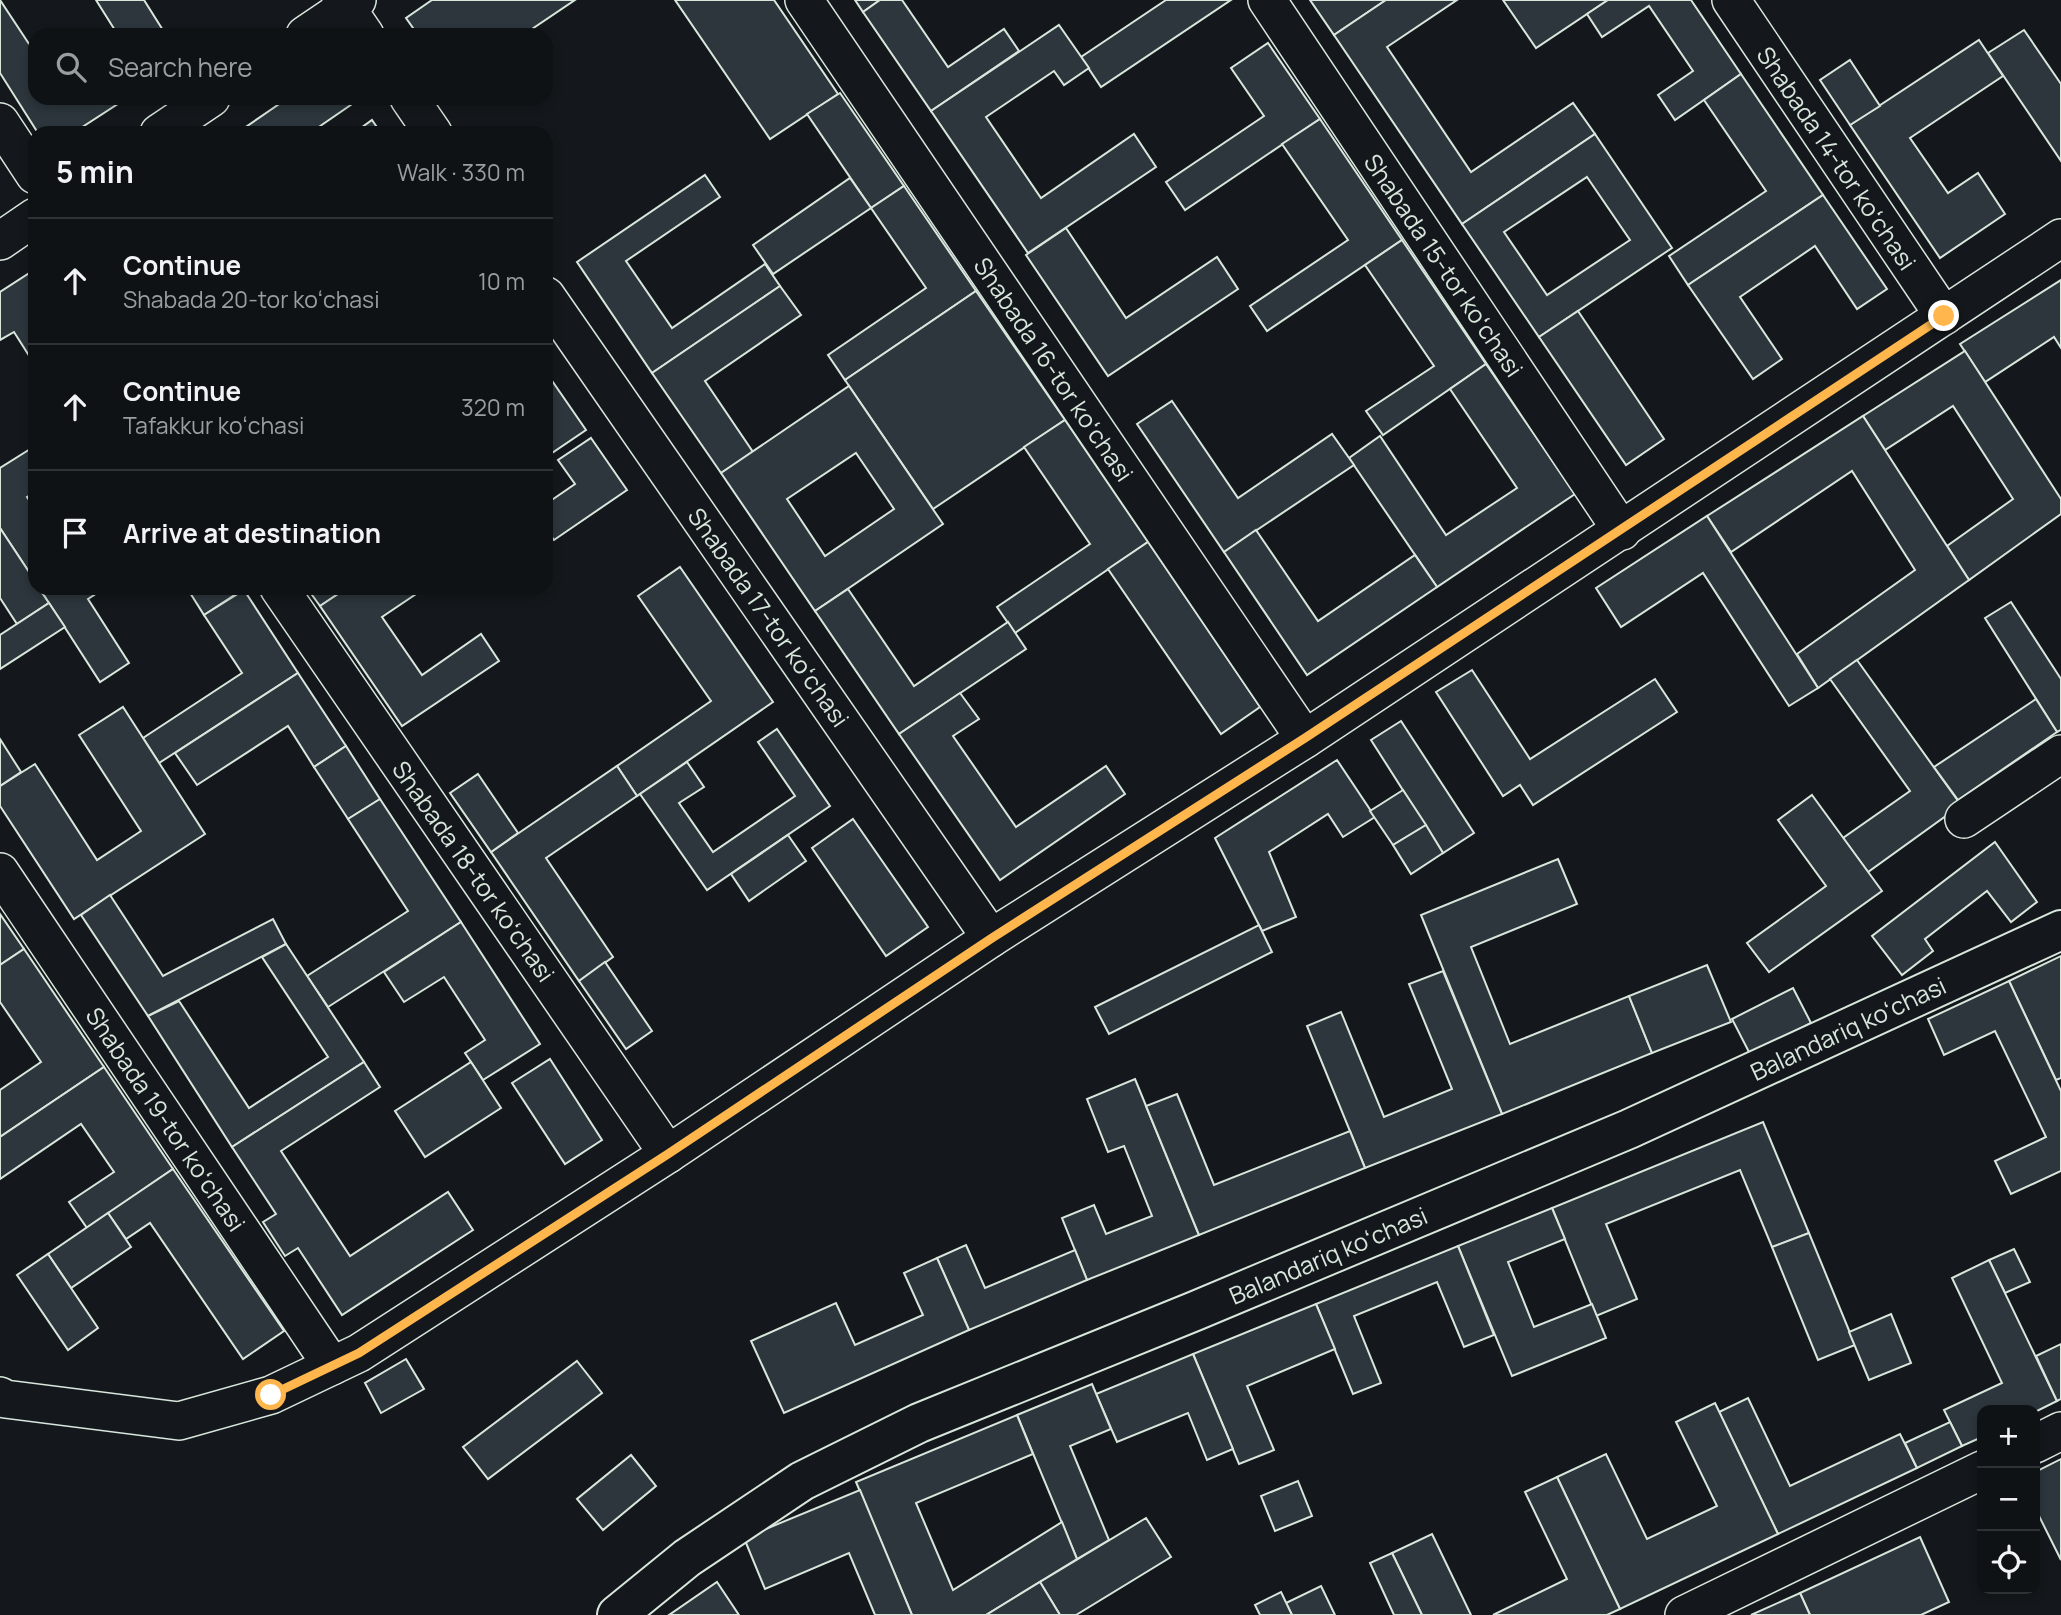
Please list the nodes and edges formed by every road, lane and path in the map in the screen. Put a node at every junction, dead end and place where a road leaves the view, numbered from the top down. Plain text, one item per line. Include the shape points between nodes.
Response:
1 (804, 0) edge
2 (1267, 0) edge
3 (1731, 0) edge
4 (352, 11) edge
5 (319, 28) edge
6 (201, 105) edge
7 (414, 105) edge
8 (0, 122) edge
9 (169, 126) edge
10 (428, 126) edge
11 (28, 164) edge
12 (2061, 238) edge
13 (553, 306) edge
14 (1944, 316) junction
15 (1622, 531) junction
16 (284, 595) edge
17 (1305, 738) junction
18 (2061, 754) edge
19 (1964, 819) dead end
20 (0, 872) edge
21 (2061, 930) edge
22 (992, 938) junction
23 (668, 1154) junction
24 (332, 1367) junction
25 (0, 1396) edge
26 (2061, 1432) edge
27 (2040, 1442) edge
28 (1977, 1472) edge
29 (617, 1615) edge
30 (1684, 1615) edge

1 - 17 street, Shabada 16-tor koʻchasi
2 - 15 street, Shabada 15-tor koʻchasi
3 - 14 street, Shabada 14-tor koʻchasi
4 - 5 street
6 - 9 street
7 - 10 street
8 - 11 street
12 - 14 street
13 - 22 street, Shabada 17-tor koʻchasi
14 - 15 street
15 - 17 street
16 - 23 street, Shabada 18-tor koʻchasi
17 - 22 street
18 - 19 street
20 - 24 street, Shabada 19-tor koʻchasi
21 - 29 street, Balandariq koʻchasi via 1629,1129 919,1423 802,1481 687,1558
22 - 23 street
23 - 24 street
24 - 25 street via 271,1395 179,1421
26 - 27 street
28 - 30 street

